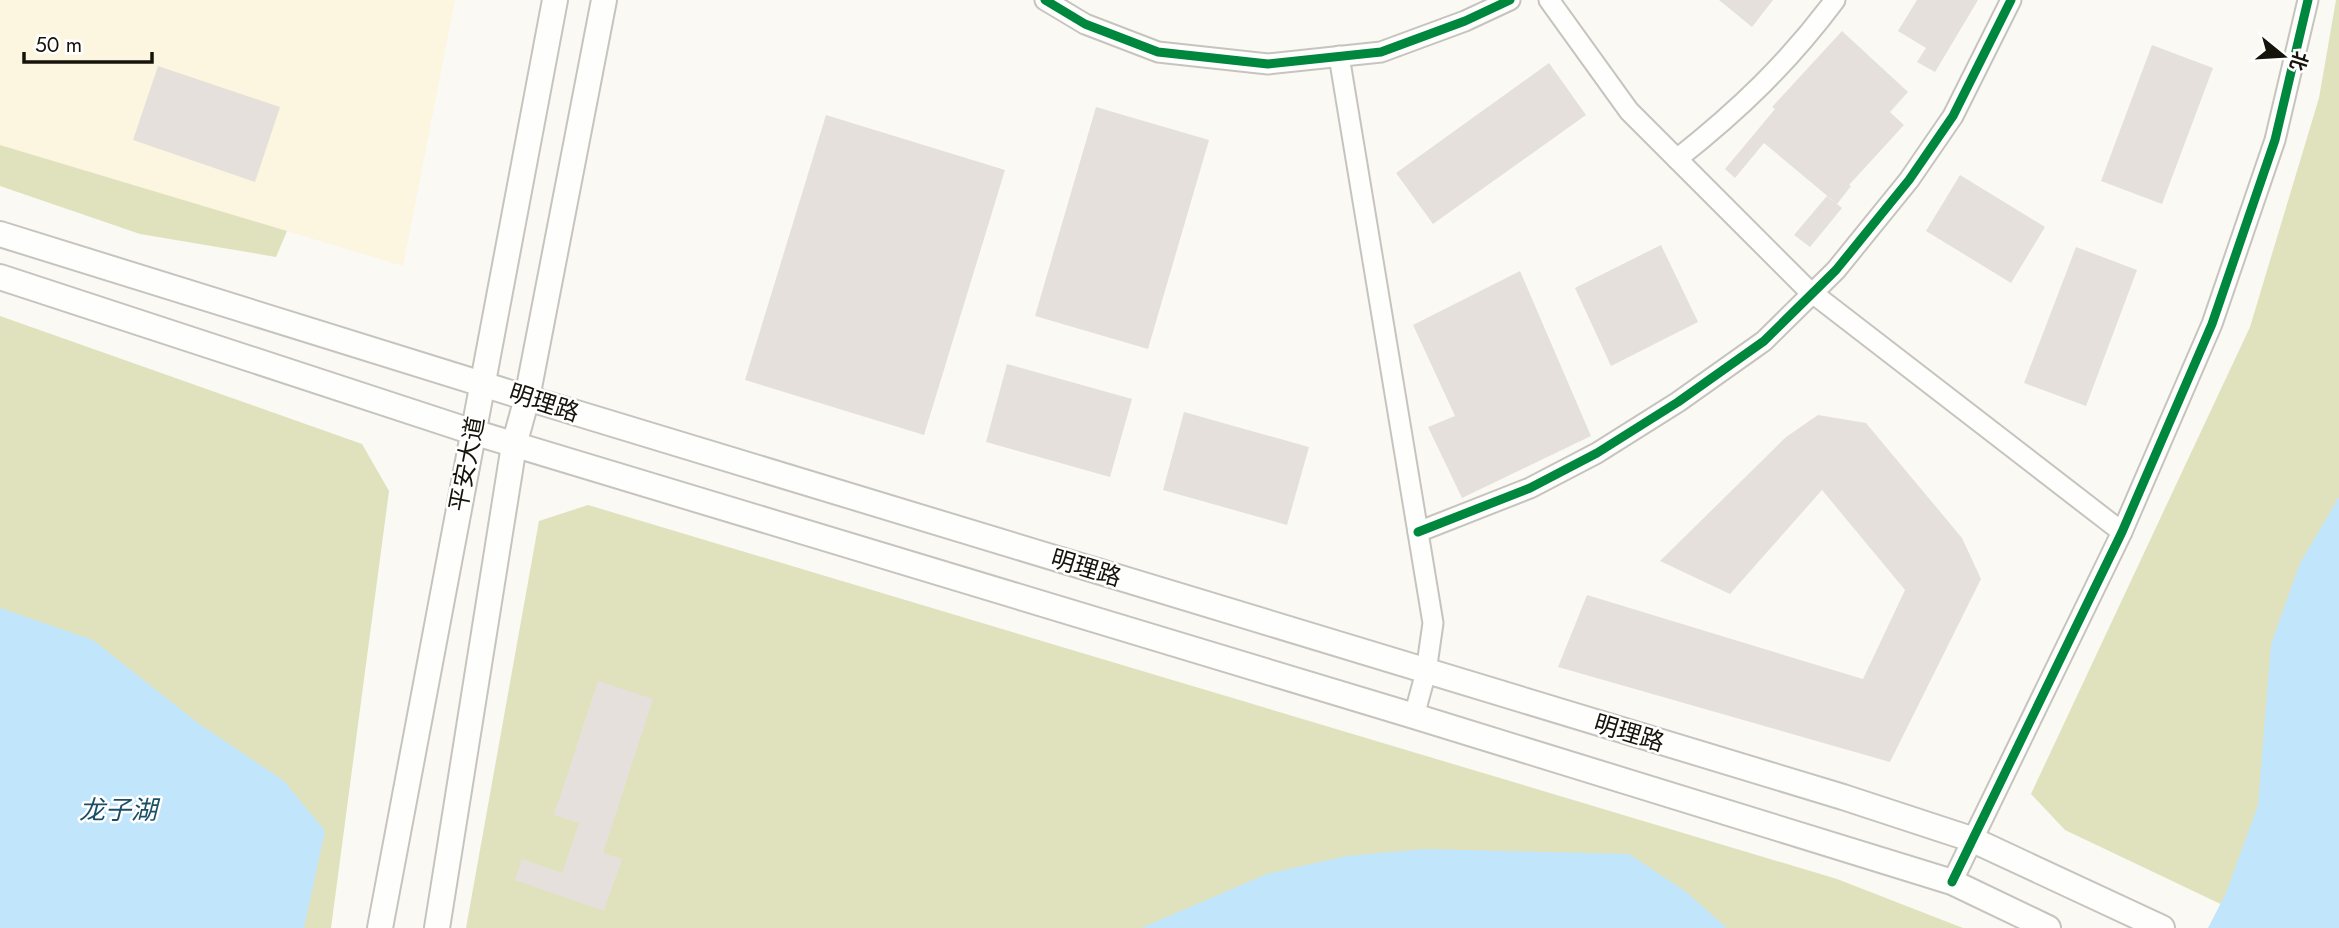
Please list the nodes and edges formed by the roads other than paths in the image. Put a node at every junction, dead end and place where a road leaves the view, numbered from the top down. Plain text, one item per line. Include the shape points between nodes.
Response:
1 (555, 0) edge
2 (604, 0) edge
3 (1045, 0) edge
4 (1510, 0) edge
5 (1549, 0) edge
6 (1835, 0) edge
7 (2011, 0) edge
8 (2308, 0) edge
9 (1339, 56) junction
10 (1677, 159) junction
11 (0, 234) edge
12 (0, 277) edge
13 (1813, 293) junction
14 (482, 383) junction
15 (527, 398) junction
16 (473, 432) junction
17 (514, 444) junction
18 (1418, 533) junction
19 (2122, 533) junction
20 (1426, 672) junction
21 (1414, 716) junction
22 (1971, 839) junction
23 (1952, 883) junction
24 (380, 928) edge
25 (437, 928) edge
26 (2048, 928) edge
27 (2162, 928) edge

1 - 14 main road, 平安大道
2 - 15 main road, 平安大道
3 - 9 street via 1085,24 1158,52 1268,64
4 - 9 street via 1381,52
5 - 10 street via 1629,111
6 - 10 street via 1796,52
7 - 13 street via 1953,116 1909,180
8 - 19 street via 2275,140 2212,324
9 - 18 street
10 - 13 street
11 - 14 main road, 明理路
12 - 16 main road, 明理路
13 - 18 street via 1764,341 1597,453 1530,488
13 - 19 street
14 - 15 main road, 明理路
14 - 16 main road, 平安大道
15 - 17 main road, 平安大道
15 - 20 main road, 明理路
16 - 17 main road, 明理路
16 - 24 main road, 平安大道
17 - 21 main road, 明理路
17 - 25 main road, 平安大道
18 - 20 street via 1433,623
19 - 22 street
20 - 21 street
20 - 22 main road, 明理路
21 - 23 main road, 明理路
22 - 23 street
22 - 27 main road, 明理路
23 - 26 main road, 明理路

